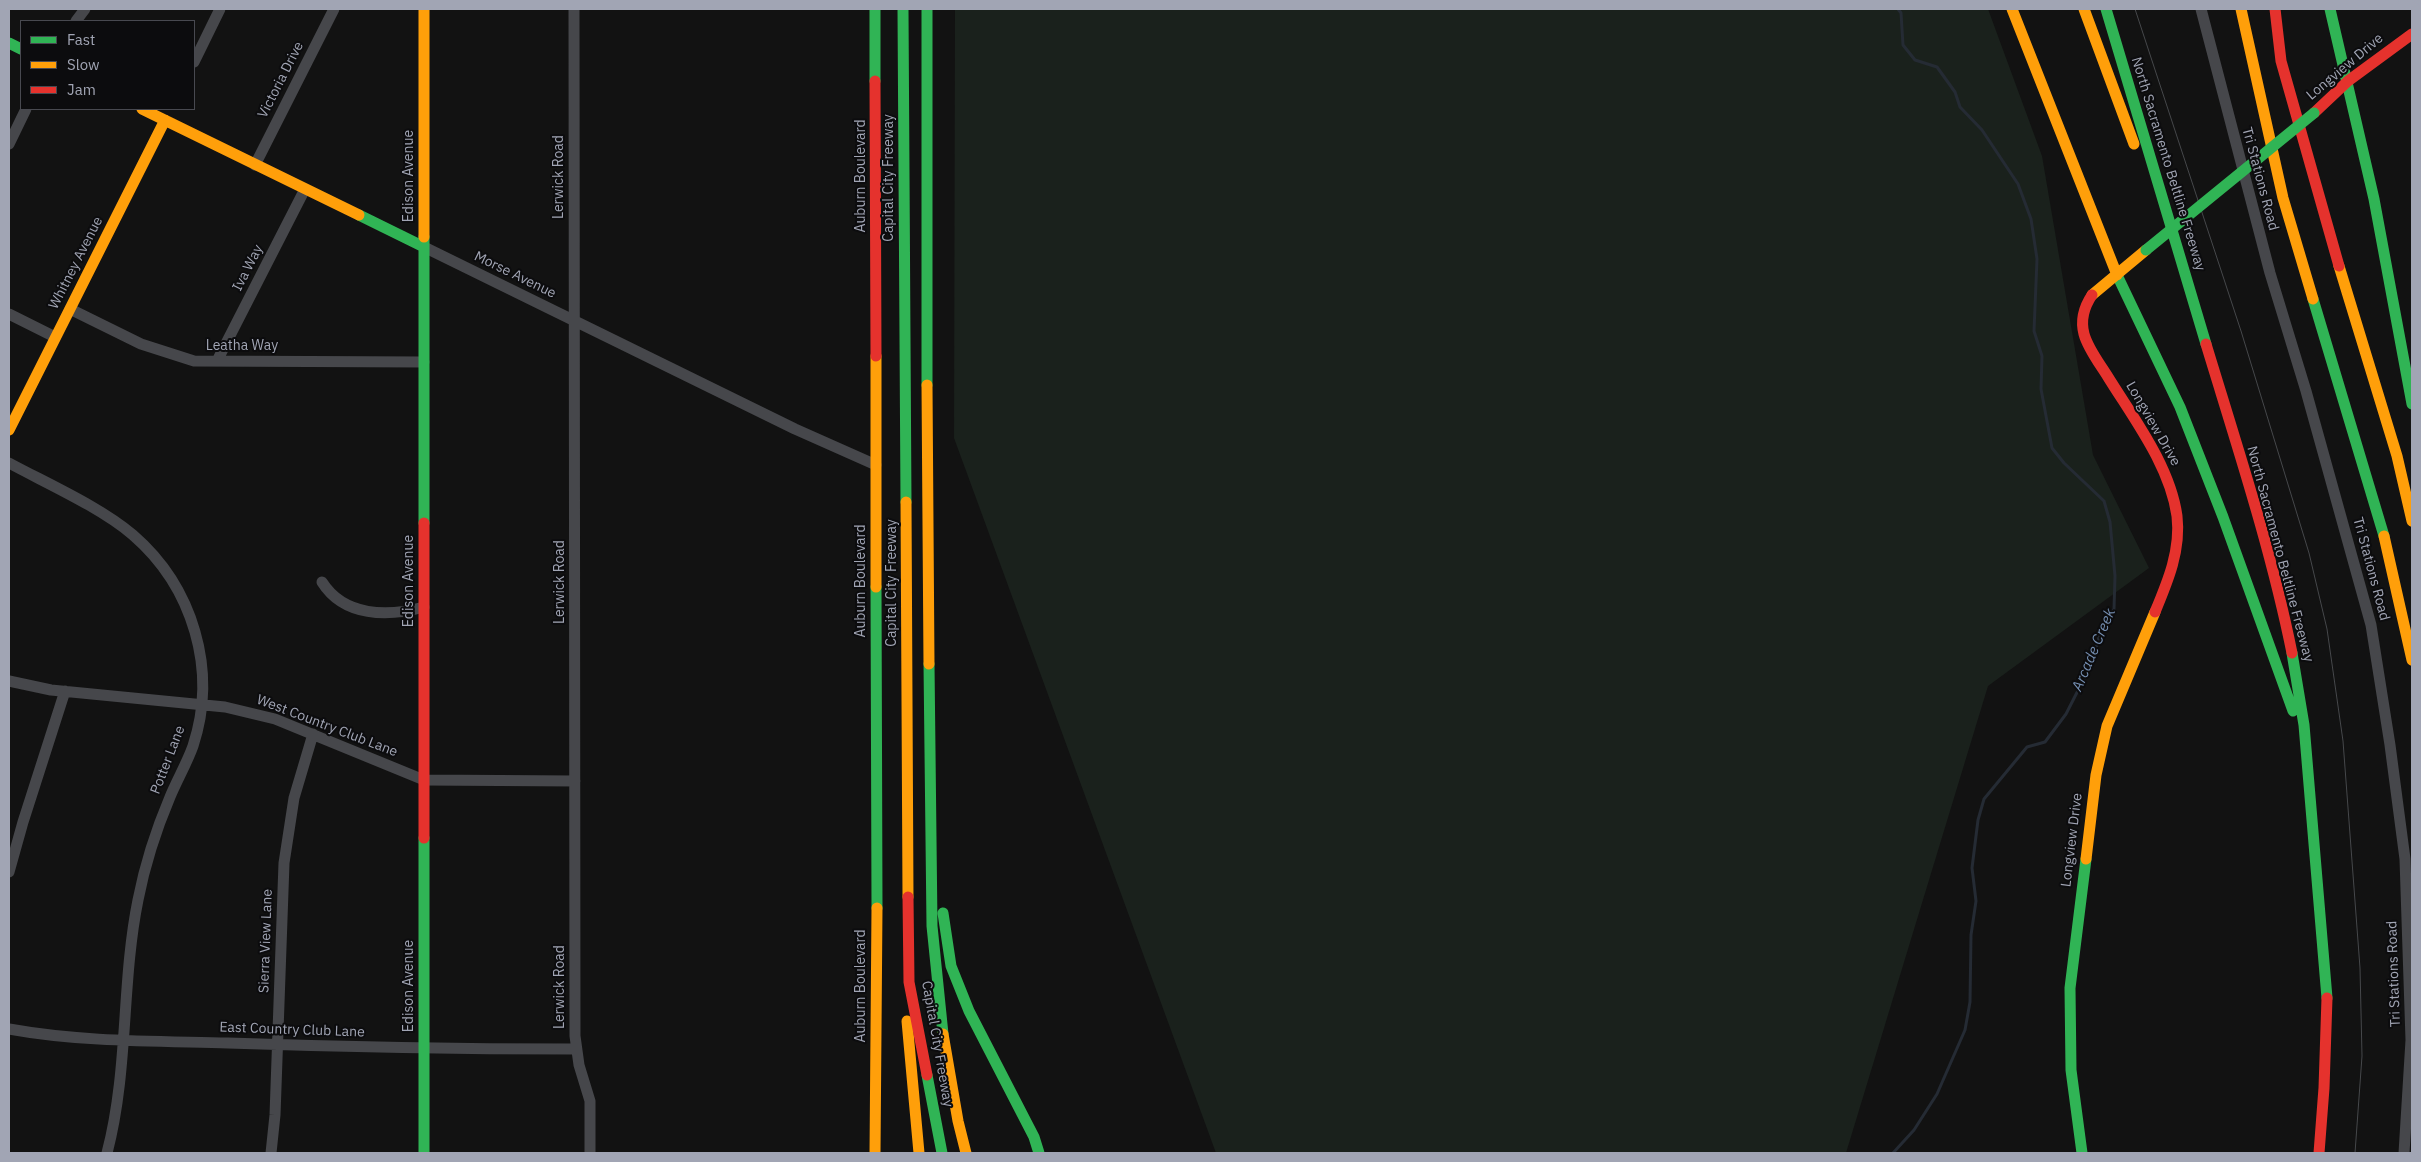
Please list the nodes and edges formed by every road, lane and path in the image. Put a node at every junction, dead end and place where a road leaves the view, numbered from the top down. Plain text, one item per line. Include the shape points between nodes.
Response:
1 (86, 9) edge
2 (220, 9) edge
3 (334, 9) edge
4 (424, 9) edge
5 (574, 9) edge
6 (876, 9) edge
7 (903, 9) edge
8 (927, 9) edge
9 (2012, 9) edge
10 (2084, 9) edge
11 (2106, 9) edge
12 (2201, 9) edge
13 (2241, 9) edge
14 (2275, 9) edge
15 (2330, 9) edge
16 (77, 20) edge
17 (2412, 34) edge
18 (195, 60) edge
19 (2348, 81) junction
20 (26, 110) edge
21 (144, 110) edge
22 (170, 110) edge
23 (165, 120) junction
24 (9, 144) edge
25 (255, 164) junction
26 (2156, 171) junction
27 (305, 189) junction
28 (424, 247) junction
29 (2117, 274) junction
30 (70, 309) junction
31 (9, 314) edge
32 (574, 321) junction
33 (55, 337) junction
34 (217, 361) junction
35 (424, 362) junction
36 (2412, 404) edge
37 (9, 430) edge
38 (9, 463) edge
39 (876, 465) junction
40 (2412, 521) edge
41 (322, 582) dead end
42 (424, 607) junction
43 (2412, 660) edge
44 (9, 680) edge
45 (65, 691) junction
46 (202, 705) junction
47 (313, 734) junction
48 (2306, 753) junction
49 (930, 768) junction
50 (424, 780) junction
51 (575, 781) junction
52 (9, 872) edge
53 (909, 982) junction
54 (9, 1029) edge
55 (124, 1040) junction
56 (277, 1045) junction
57 (576, 1049) junction
58 (424, 1050) junction
59 (107, 1153) edge
60 (271, 1153) edge
61 (424, 1153) edge
62 (590, 1153) edge
63 (875, 1153) edge
64 (919, 1153) edge
65 (942, 1153) edge
66 (966, 1153) edge
67 (1039, 1153) edge
68 (2082, 1153) edge
69 (2319, 1153) edge
70 (2404, 1153) edge

1 - 16 street
2 - 18 street
3 - 25 street, Victoria Drive
4 - 28 main road, Edison Avenue
5 - 32 street, Lerwick Road
6 - 39 main road, Auburn Boulevard
7 - 53 main road, Capital City Freeway
8 - 49 main road, Capital City Freeway
9 - 29 main road
10 - 26 main road via 2136,147
11 - 26 main road, North Sacramento Beltline Freeway
12 - 70 street, Tri Stations Road via 2270,273 2371,625 2405,859 2411,1040
13 - 43 main road via 2283,198 2388,549
14 - 40 main road via 2281,61 2397,456
15 - 19 main road
17 - 19 main road, Longview Drive
19 - 29 main road, Longview Drive, bridge via 2314,113
19 - 36 main road via 2374,198
20 - 24 street
21 - 23 main road, Morse Avenue
22 - 23 street, Whitney Avenue
23 - 25 main road, Morse Avenue
23 - 30 main road, Whitney Avenue
25 - 27 main road, Morse Avenue
26 - 48 main road, North Sacramento Beltline Freeway via 2284,618 2299,690
27 - 28 main road, Morse Avenue
27 - 34 street, Iva Way
28 - 32 street, Morse Avenue
28 - 35 main road, Edison Avenue
29 - 48 main road via 2180,407 2264,628
29 - 68 main road, Longview Drive via 2086,303 2082,331 2162,468 2174,500 2178,528 2168,582 2107,726 2096,775 2070,988 2071,1070
30 - 33 main road, Whitney Avenue
30 - 34 street, Leatha Way via 159,351 194,361
31 - 33 street
32 - 39 street, Morse Avenue
32 - 51 street, Lerwick Road
33 - 37 main road, Whitney Avenue
34 - 35 street, Leatha Way
35 - 42 main road, Edison Avenue
38 - 46 street, Potter Lane via 116,523 156,558 179,592 195,630 202,670
39 - 63 main road, Auburn Boulevard
41 - 42 street via 340,601 357,608 396,613
42 - 50 main road, Edison Avenue
44 - 45 street, West Country Club Lane
45 - 46 street, West Country Club Lane
45 - 52 street
46 - 47 street, West Country Club Lane via 250,711
46 - 55 street, Potter Lane via 192,746 157,830 138,899 129,962
47 - 50 street, West Country Club Lane
47 - 56 street, Sierra View Lane via 302,766 288,830 283,878
48 - 69 main road, North Sacramento Beltline Freeway via 2326,990
49 - 66 main road, Capital City Freeway via 933,936 941,1024
49 - 67 main road via 943,916 951,966 969,1011 1034,1137
50 - 51 street, West Country Club Lane
50 - 58 main road, Edison Avenue
51 - 57 street, Lerwick Road
53 - 64 main road via 906,1031
53 - 65 main road, Capital City Freeway
54 - 55 street, East Country Club Lane
55 - 56 street, East Country Club Lane
55 - 59 street, Potter Lane via 119,1098
56 - 58 street, East Country Club Lane
56 - 60 street, Sierra View Lane
57 - 58 street, East Country Club Lane
57 - 62 street, Lerwick Road via 590,1101
58 - 61 main road, Edison Avenue

